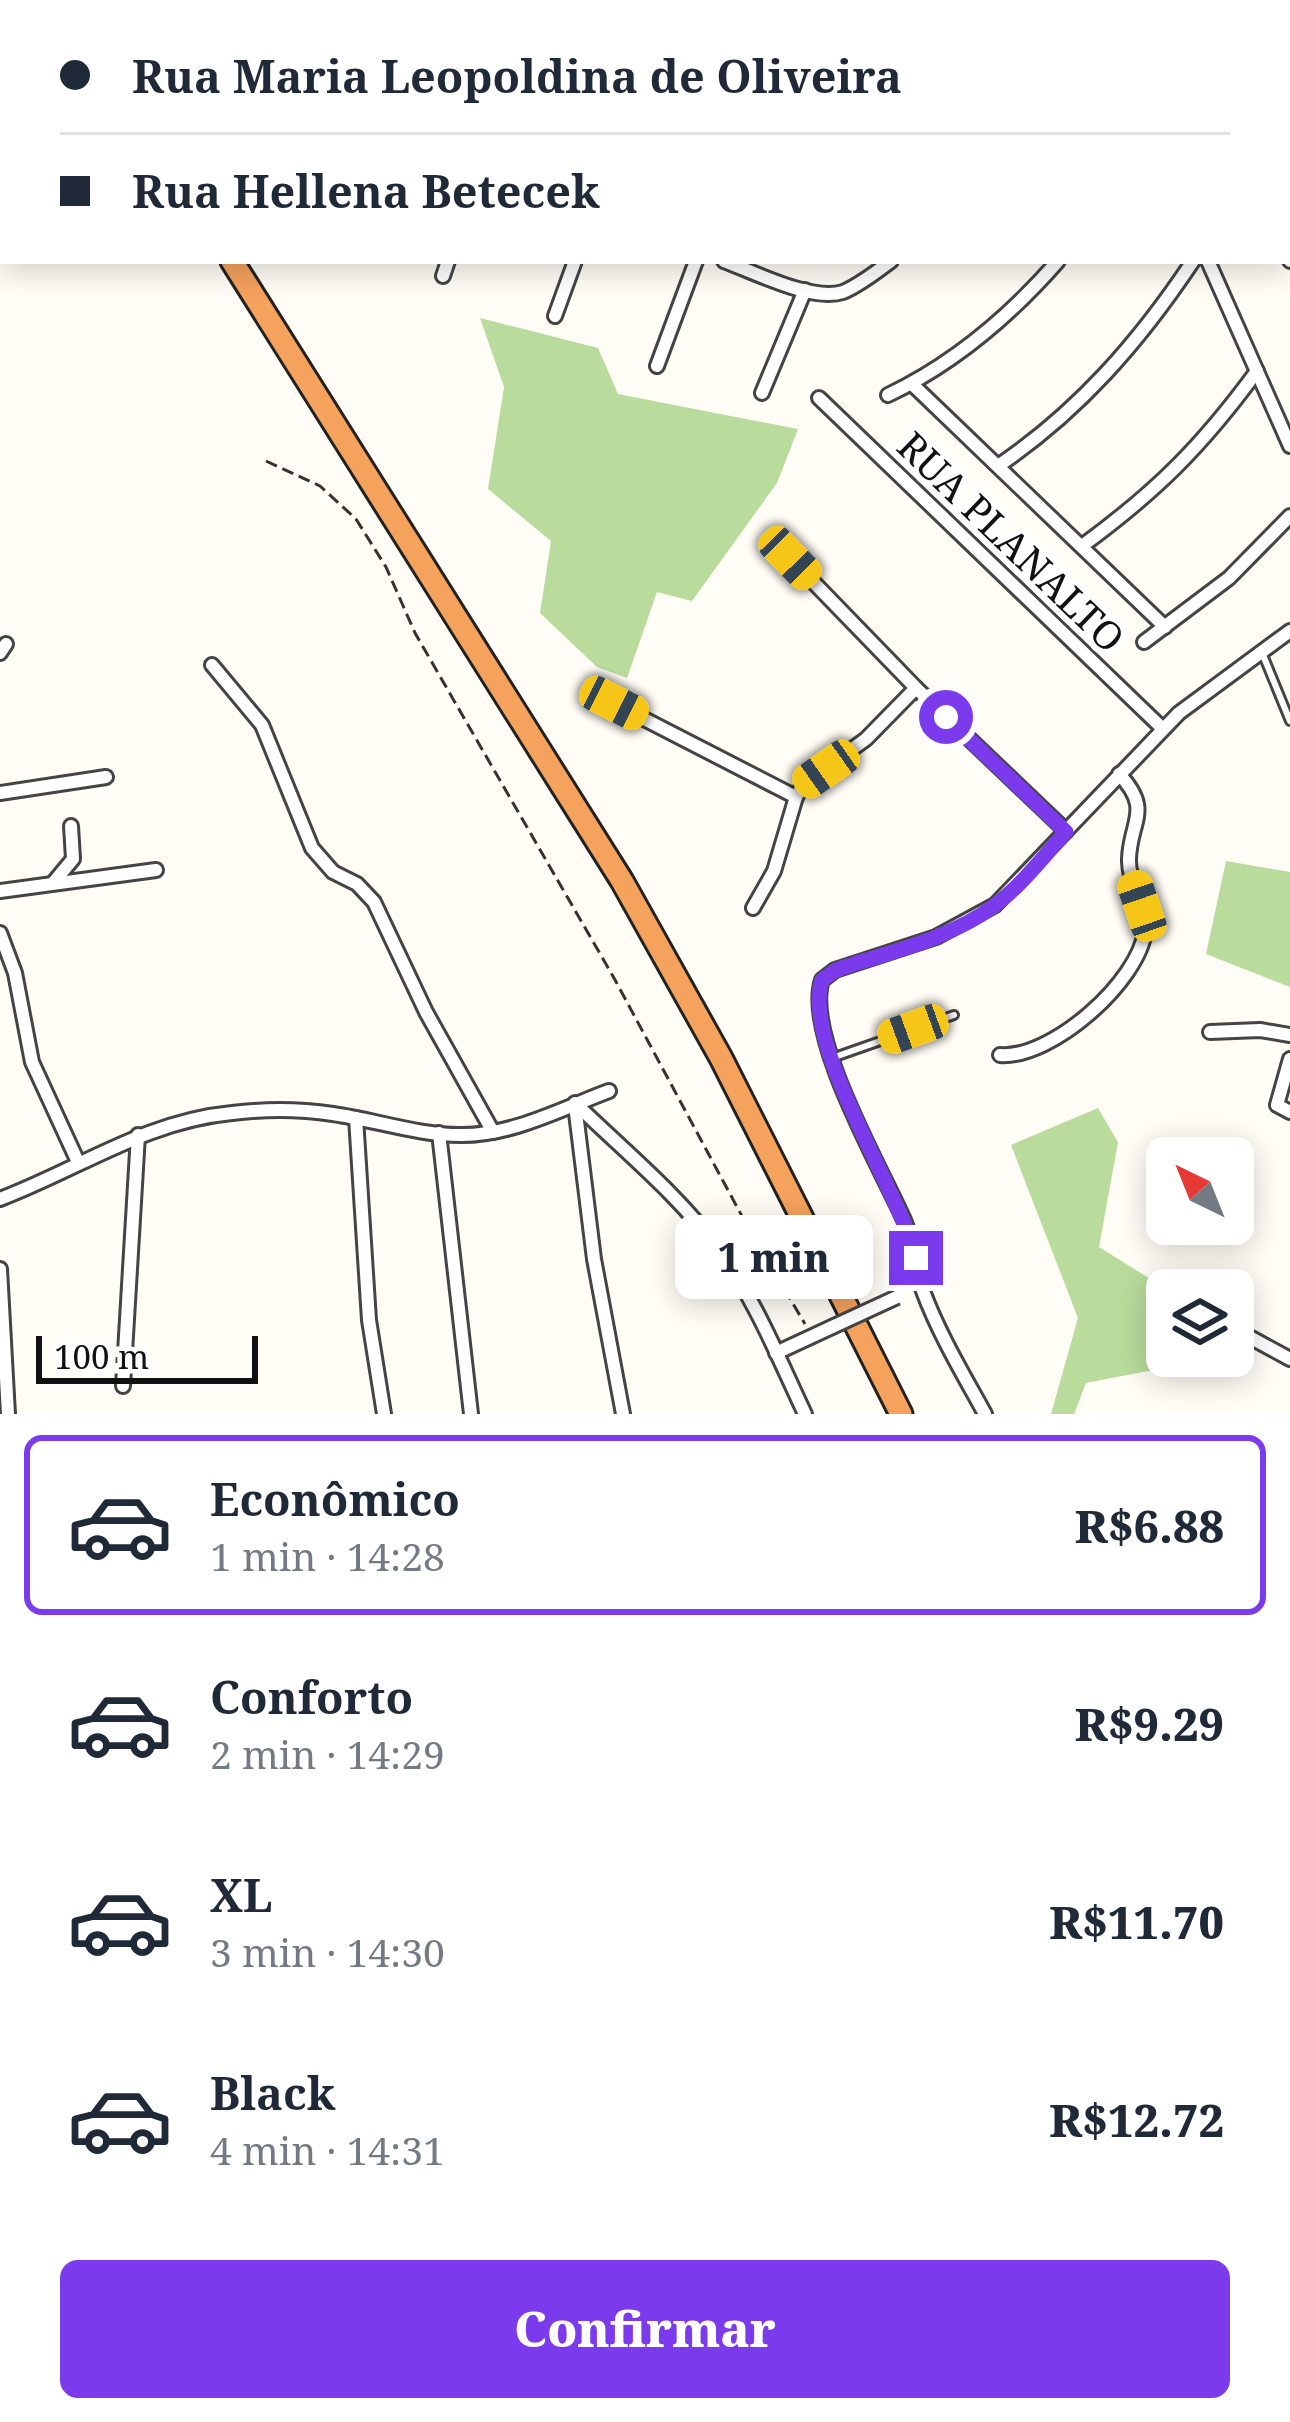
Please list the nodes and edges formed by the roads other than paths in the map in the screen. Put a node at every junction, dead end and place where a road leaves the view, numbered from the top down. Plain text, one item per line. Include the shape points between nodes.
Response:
1 (234, 264) edge
2 (447, 264) edge
3 (574, 264) edge
4 (694, 264) edge
5 (732, 264) edge
6 (886, 264) edge
7 (1055, 264) edge
8 (1191, 264) edge
9 (1209, 264) edge
10 (443, 276) dead end
11 (805, 290) junction
12 (555, 316) dead end
13 (656, 366) dead end
14 (1257, 370) junction
15 (912, 384) junction
16 (762, 393) dead end
17 (888, 395) dead end
18 (819, 398) dead end
19 (1290, 446) edge
20 (998, 466) junction
21 (1290, 516) edge
22 (1082, 546) junction
23 (790, 558) dead end
24 (1166, 627) junction
25 (1290, 631) edge
26 (1144, 642) dead end
27 (1261, 652) junction
28 (212, 665) dead end
29 (916, 688) junction
30 (614, 703) dead end
31 (1290, 721) edge
32 (1162, 728) junction
33 (1119, 774) junction
34 (106, 777) dead end
35 (0, 793) edge
36 (796, 797) junction
37 (70, 826) dead end
38 (1066, 832) junction
39 (156, 870) dead end
40 (52, 884) junction
41 (0, 891) edge
42 (753, 908) dead end
43 (1, 936) edge
44 (954, 1015) dead end
45 (1210, 1032) dead end
46 (1290, 1035) edge
47 (1000, 1055) dead end
48 (832, 1058) junction
49 (1290, 1059) edge
50 (609, 1090) dead end
51 (575, 1103) junction
52 (1290, 1112) edge
53 (356, 1118) junction
54 (493, 1132) junction
55 (439, 1133) junction
56 (138, 1135) junction
57 (79, 1162) junction
58 (0, 1198) edge
59 (0, 1269) edge
60 (921, 1286) junction
61 (1254, 1339) edge
62 (776, 1353) junction
63 (1290, 1359) edge
64 (123, 1386) dead end
65 (8, 1414) edge
66 (384, 1414) edge
67 (471, 1414) edge
68 (622, 1414) edge
69 (805, 1414) edge
70 (901, 1414) edge
71 (986, 1414) edge

1 - 70 highway via 622,880
2 - 10 street
3 - 12 street
4 - 13 street
5 - 11 street
6 - 11 street via 843,292
7 - 15 street via 978,340
8 - 20 street via 1092,390
9 - 14 street
11 - 16 street
14 - 19 street
14 - 22 street via 1176,471
15 - 17 street
15 - 20 street
18 - 32 street, RUA PLANALTO
20 - 22 street
21 - 24 street
22 - 24 street
23 - 29 street
24 - 26 street
25 - 27 street
27 - 31 lane
27 - 32 street
28 - 54 street via 262,725 312,848 374,902
29 - 36 street
29 - 38 street
30 - 36 street
32 - 33 street
33 - 38 street
33 - 47 street via 1139,812 1129,860 1145,917 1137,962 1061,1035
34 - 35 street
36 - 42 street via 774,871
37 - 40 street via 73,859
38 - 48 street via 977,917 822,980 818,1000
39 - 40 street
40 - 41 street
43 - 57 street via 32,1062
44 - 48 lane
45 - 46 street
48 - 60 street via 905,1222
49 - 52 street via 1277,1105
50 - 51 street
51 - 54 street
51 - 62 street via 698,1223
51 - 68 street
53 - 55 street
53 - 56 street via 228,1113
53 - 66 street via 370,1336
54 - 55 street
55 - 67 street
56 - 57 street
56 - 64 street
57 - 58 street
59 - 65 street
60 - 62 street, bridge
60 - 71 street
61 - 63 street
62 - 69 street

